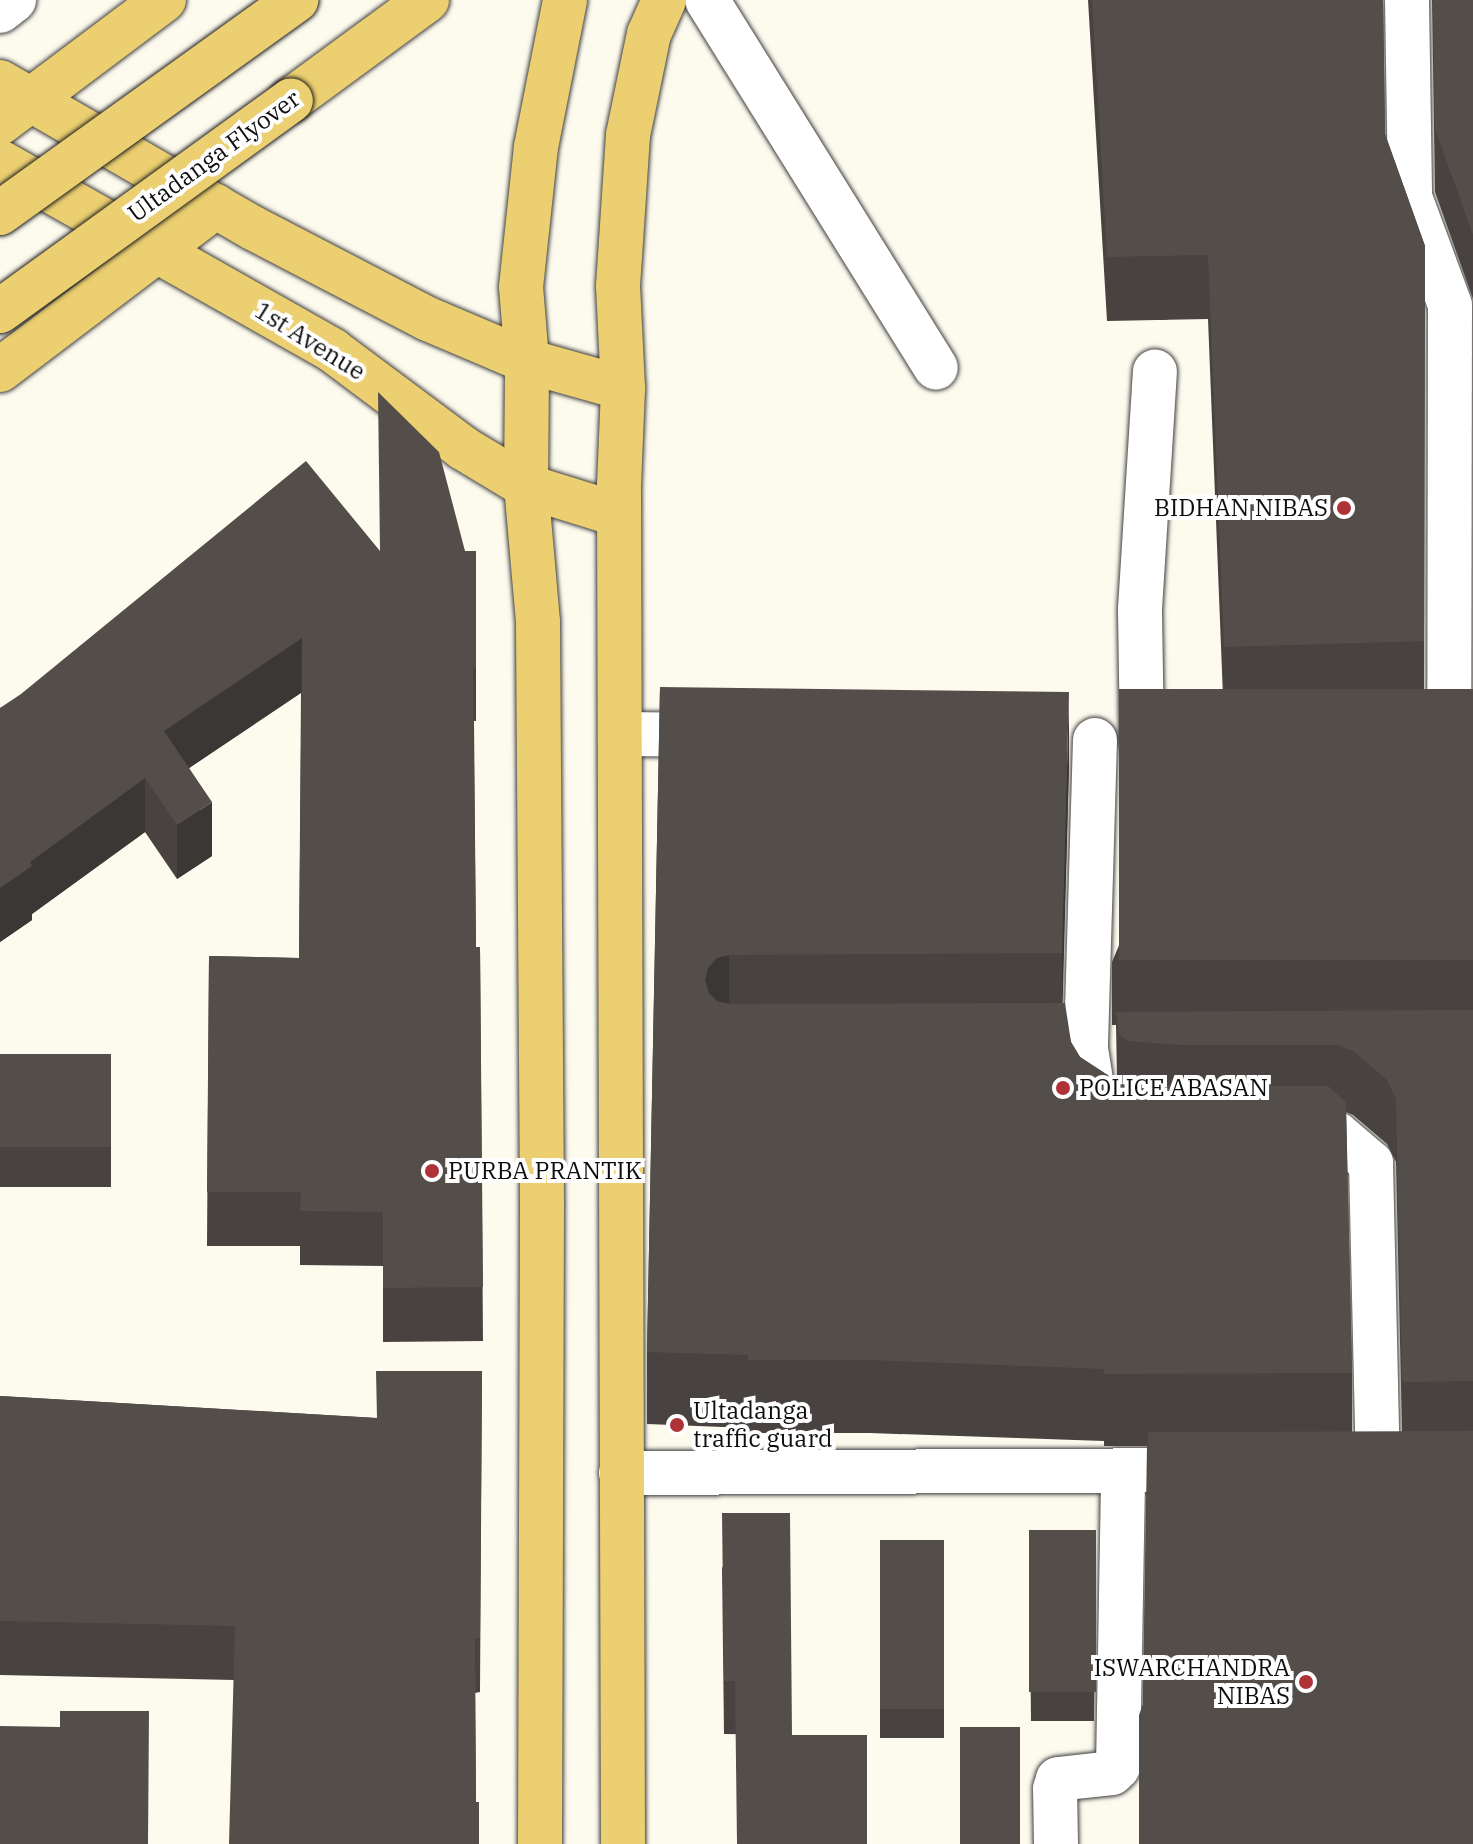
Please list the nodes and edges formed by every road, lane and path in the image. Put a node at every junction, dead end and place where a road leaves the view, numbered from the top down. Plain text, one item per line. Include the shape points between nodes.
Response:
1 (14, 0) edge
2 (164, 0) edge
3 (296, 0) edge
4 (427, 0) edge
5 (565, 0) edge
6 (664, 0) edge
7 (707, 0) edge
8 (1407, 0) edge
9 (0, 11) edge
10 (10, 101) edge
11 (0, 162) edge
12 (216, 206) junction
13 (0, 213) edge
14 (158, 252) junction
15 (0, 311) edge
16 (527, 361) junction
17 (936, 368) dead end
18 (0, 370) edge
19 (1155, 371) dead end
20 (623, 388) junction
21 (526, 486) junction
22 (619, 515) junction
23 (1461, 728) edge
24 (1403, 730) edge
25 (621, 734) junction
26 (763, 736) edge
27 (1188, 738) edge
28 (1142, 739) junction
29 (1048, 740) edge
30 (1095, 740) junction
31 (1086, 1049) junction
32 (1133, 1049) edge
33 (1040, 1050) edge
34 (1134, 1130) edge
35 (1259, 1134) edge
36 (1123, 1470) junction
37 (1251, 1470) edge
38 (1330, 1470) edge
39 (1378, 1470) junction
40 (1426, 1470) edge
41 (621, 1473) junction
42 (540, 1844) edge
43 (623, 1844) edge
44 (1056, 1844) edge

1 - 9 street
2 - 10 main road
3 - 13 main road, bridge
4 - 15 main road, Ultadanga Flyover, bridge
5 - 16 main road via 536,147 521,287
6 - 20 main road via 649,34 628,135 618,286
7 - 17 street
8 - 23 street via 1410,197 1450,305
10 - 12 main road
11 - 14 main road, 1st Avenue
12 - 14 main road
12 - 16 main road via 428,319
14 - 18 main road
14 - 21 main road, 1st Avenue via 332,350 463,448
16 - 20 main road
16 - 21 main road
19 - 28 street via 1140,609
20 - 22 main road
21 - 22 main road, 1st Avenue
21 - 42 main road via 538,638
22 - 25 main road
23 - 24 street
25 - 26 street
25 - 41 main road
27 - 28 street
28 - 30 street
29 - 30 street
30 - 31 street
31 - 32 street
31 - 33 street
31 - 34 street via 1096,1111 1119,1129
35 - 39 street via 1337,1134 1371,1163
36 - 37 street
36 - 41 street
36 - 44 street via 1118,1767 1112,1773 1058,1779
38 - 39 street
39 - 40 street
41 - 43 main road

